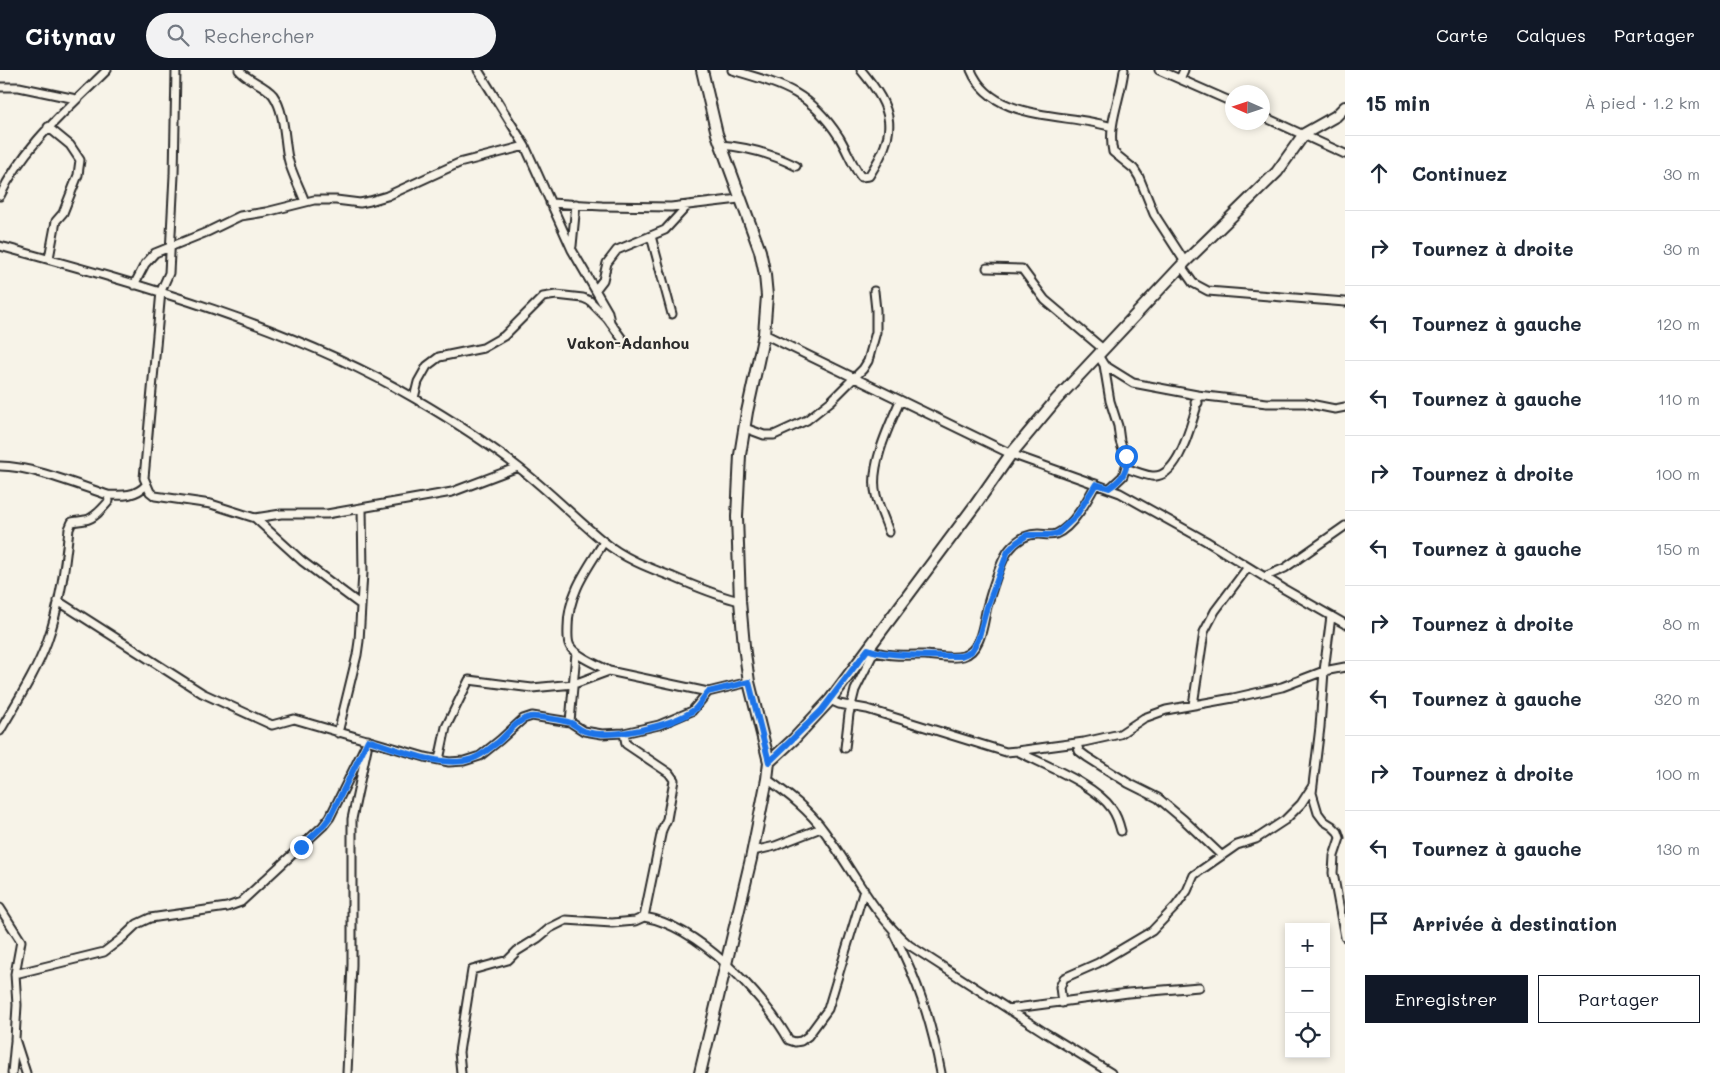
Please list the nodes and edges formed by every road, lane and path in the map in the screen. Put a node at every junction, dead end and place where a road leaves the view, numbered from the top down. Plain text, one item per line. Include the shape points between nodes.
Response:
1 (107, 70) edge
2 (176, 70) edge
3 (239, 70) edge
4 (478, 70) edge
5 (702, 70) edge
6 (732, 70) edge
7 (861, 70) edge
8 (971, 70) edge
9 (1124, 70) edge
10 (1159, 70) edge
11 (1184, 70) edge
12 (1180, 78) junction
13 (0, 86) edge
14 (76, 99) junction
15 (1225, 99) edge
16 (1345, 107) edge
17 (1270, 119) edge
18 (48, 127) junction
19 (1112, 127) junction
20 (1304, 134) junction
21 (720, 145) junction
22 (525, 146) junction
23 (1345, 154) edge
24 (796, 166) dead end
25 (0, 196) edge
26 (739, 199) junction
27 (305, 202) junction
28 (550, 203) junction
29 (576, 204) junction
30 (688, 205) junction
31 (650, 236) junction
32 (0, 246) edge
33 (170, 248) junction
34 (572, 250) junction
35 (49, 258) junction
36 (1183, 264) junction
37 (986, 268) dead end
38 (134, 285) junction
39 (596, 289) junction
40 (161, 291) junction
41 (874, 291) dead end
42 (1345, 302) edge
43 (672, 314) dead end
44 (610, 322) junction
45 (764, 334) junction
46 (625, 343) dead end
47 (1100, 352) junction
48 (1104, 365) junction
49 (853, 378) junction
50 (1198, 395) junction
51 (414, 398) junction
52 (900, 401) junction
53 (1345, 407) edge
54 (745, 428) junction
55 (1011, 454) junction
56 (0, 466) edge
57 (518, 467) junction
58 (1126, 468) junction
59 (1096, 484) junction
60 (146, 485) junction
61 (1109, 488) junction
62 (108, 495) junction
63 (362, 508) junction
64 (255, 518) junction
65 (1345, 526) edge
66 (889, 532) dead end
67 (604, 542) junction
68 (1248, 567) junction
69 (1264, 577) junction
70 (58, 601) junction
71 (740, 601) junction
72 (361, 605) junction
73 (1331, 616) junction
74 (1345, 624) edge
75 (871, 650) junction
76 (576, 653) junction
77 (1345, 668) edge
78 (609, 671) junction
79 (1324, 671) junction
80 (749, 682) junction
81 (574, 684) junction
82 (708, 692) junction
83 (830, 700) junction
84 (1193, 705) junction
85 (851, 706) junction
86 (570, 722) junction
87 (0, 731) edge
88 (338, 733) junction
89 (624, 733) junction
90 (368, 740) junction
91 (1077, 743) junction
92 (845, 748) dead end
93 (1016, 751) junction
94 (439, 760) junction
95 (769, 762) junction
96 (767, 779) junction
97 (1312, 787) junction
98 (821, 828) junction
99 (1121, 831) dead end
100 (753, 851) junction
101 (1221, 855) junction
102 (864, 890) junction
103 (0, 908) edge
104 (644, 917) junction
105 (892, 930) junction
106 (1345, 937) edge
107 (726, 966) junction
108 (15, 974) junction
109 (1198, 987) dead end
110 (1062, 1002) junction
111 (1008, 1009) junction
112 (15, 1039) junction
113 (12, 1073) edge
114 (26, 1073) edge
115 (347, 1073) edge
116 (461, 1073) edge
117 (700, 1073) edge
118 (941, 1073) edge
119 (1111, 1073) edge

1 - 14 street
2 - 33 street
3 - 27 street via 246,78 267,89 279,106 288,158
4 - 22 street
5 - 21 main road
6 - 7 street via 790,89 805,98 833,129 861,177 869,176 877,163 890,127 883,103
8 - 19 street via 987,94 1010,106 1043,116 1084,120
9 - 19 street
10 - 12 street
11 - 12 street
12 - 15 street
13 - 14 street
14 - 18 street
16 - 20 main road via 1336,116
17 - 20 street
18 - 25 street via 9,176
18 - 35 street via 70,145 80,160 63,213 56,221
19 - 36 street via 1112,152 1134,169 1154,214
20 - 23 street
20 - 36 main road via 1277,172
21 - 24 street via 754,150
21 - 26 main road
22 - 27 street via 460,163 370,201
22 - 28 street
26 - 30 street
26 - 45 main road via 760,252 765,275
27 - 33 street via 240,216
28 - 29 street
28 - 34 street
29 - 30 street
29 - 34 street
30 - 31 street via 665,230
31 - 39 street via 617,250 607,263 603,280
31 - 43 street
32 - 35 street
33 - 38 street via 150,258
33 - 40 street via 169,273
34 - 39 street
35 - 38 street
36 - 42 street via 1193,283 1208,291
36 - 47 main road
37 - 47 street via 1022,269 1045,300
38 - 40 street
39 - 44 street
40 - 51 street via 334,357
40 - 60 street via 144,478
41 - 49 street via 874,339 868,361
44 - 46 street
44 - 51 street via 583,298 543,297 504,336 483,348 439,358 427,366
45 - 49 street
45 - 54 main road
47 - 48 street
47 - 55 main road
48 - 50 street via 1133,383
48 - 58 street via 1120,444 1128,462
49 - 52 street
49 - 54 street via 806,420 774,434 764,435
50 - 53 street via 1267,403 1305,403 1335,409
50 - 58 street via 1178,458 1165,472 1154,477
51 - 57 street
52 - 55 street
52 - 66 street via 874,479
54 - 71 main road via 737,498
55 - 59 street
55 - 75 main road
56 - 62 street via 24,469
57 - 63 street via 452,492
57 - 67 street
58 - 61 street via 1119,481
59 - 61 street
59 - 75 street via 1076,516 1058,533 1027,535 1008,551 989,600 982,630 971,652 961,656
60 - 62 street via 132,494
60 - 64 street via 156,496 210,504
61 - 68 street via 1206,540
62 - 70 street via 108,501 93,517 72,522
63 - 64 street via 327,514 281,514
63 - 72 street
64 - 72 street via 302,561
65 - 69 street via 1285,568
67 - 71 street via 649,567
67 - 76 street via 574,591 568,616 569,645
68 - 69 street
68 - 84 street via 1215,611 1204,632
69 - 73 street
70 - 87 street via 47,643
70 - 88 street via 202,693 272,725 294,719
71 - 80 main road
72 - 88 street via 357,655
73 - 74 street
73 - 79 street
75 - 83 main road
75 - 85 street
76 - 78 street
76 - 81 street
77 - 79 street
78 - 81 street
78 - 82 street
79 - 84 street via 1282,687
79 - 97 street
80 - 82 street
80 - 95 main road
81 - 86 street
81 - 94 street via 532,688 469,680 446,726
82 - 89 street via 692,711 659,726
83 - 85 street
83 - 95 main road
84 - 91 street via 1144,718 1120,734
85 - 92 street
85 - 93 street via 1006,752
86 - 89 street via 584,731
86 - 94 street via 532,716 523,719 480,756 464,761
88 - 90 street
89 - 104 street via 626,744 669,773 674,780
90 - 94 street
90 - 108 street via 323,826 241,902 227,907 150,918 137,924 104,952
90 - 115 street via 352,819 352,965
91 - 93 street
91 - 101 street via 1079,751 1087,757 1158,798
93 - 99 street via 1087,786 1103,798 1117,817
95 - 96 main road
96 - 98 street via 792,797
96 - 100 main road
97 - 101 street via 1285,820 1256,839
97 - 106 street via 1318,813 1340,838 1333,873
98 - 100 street via 782,844
98 - 102 street
100 - 107 main road
101 - 110 street via 1194,875 1176,906 1152,931 1098,963 1064,978 1060,988
102 - 105 street
102 - 107 street via 828,1009 801,1041 789,1040 743,980
103 - 108 street via 21,942
104 - 107 street via 658,919 684,932
104 - 116 street via 612,923 566,920 518,950 508,960 472,970 459,1052
105 - 111 street via 927,958
105 - 118 street via 921,994 934,1035
107 - 117 main road
108 - 112 street
109 - 110 street
110 - 111 street
111 - 119 street
112 - 113 street
112 - 114 street

